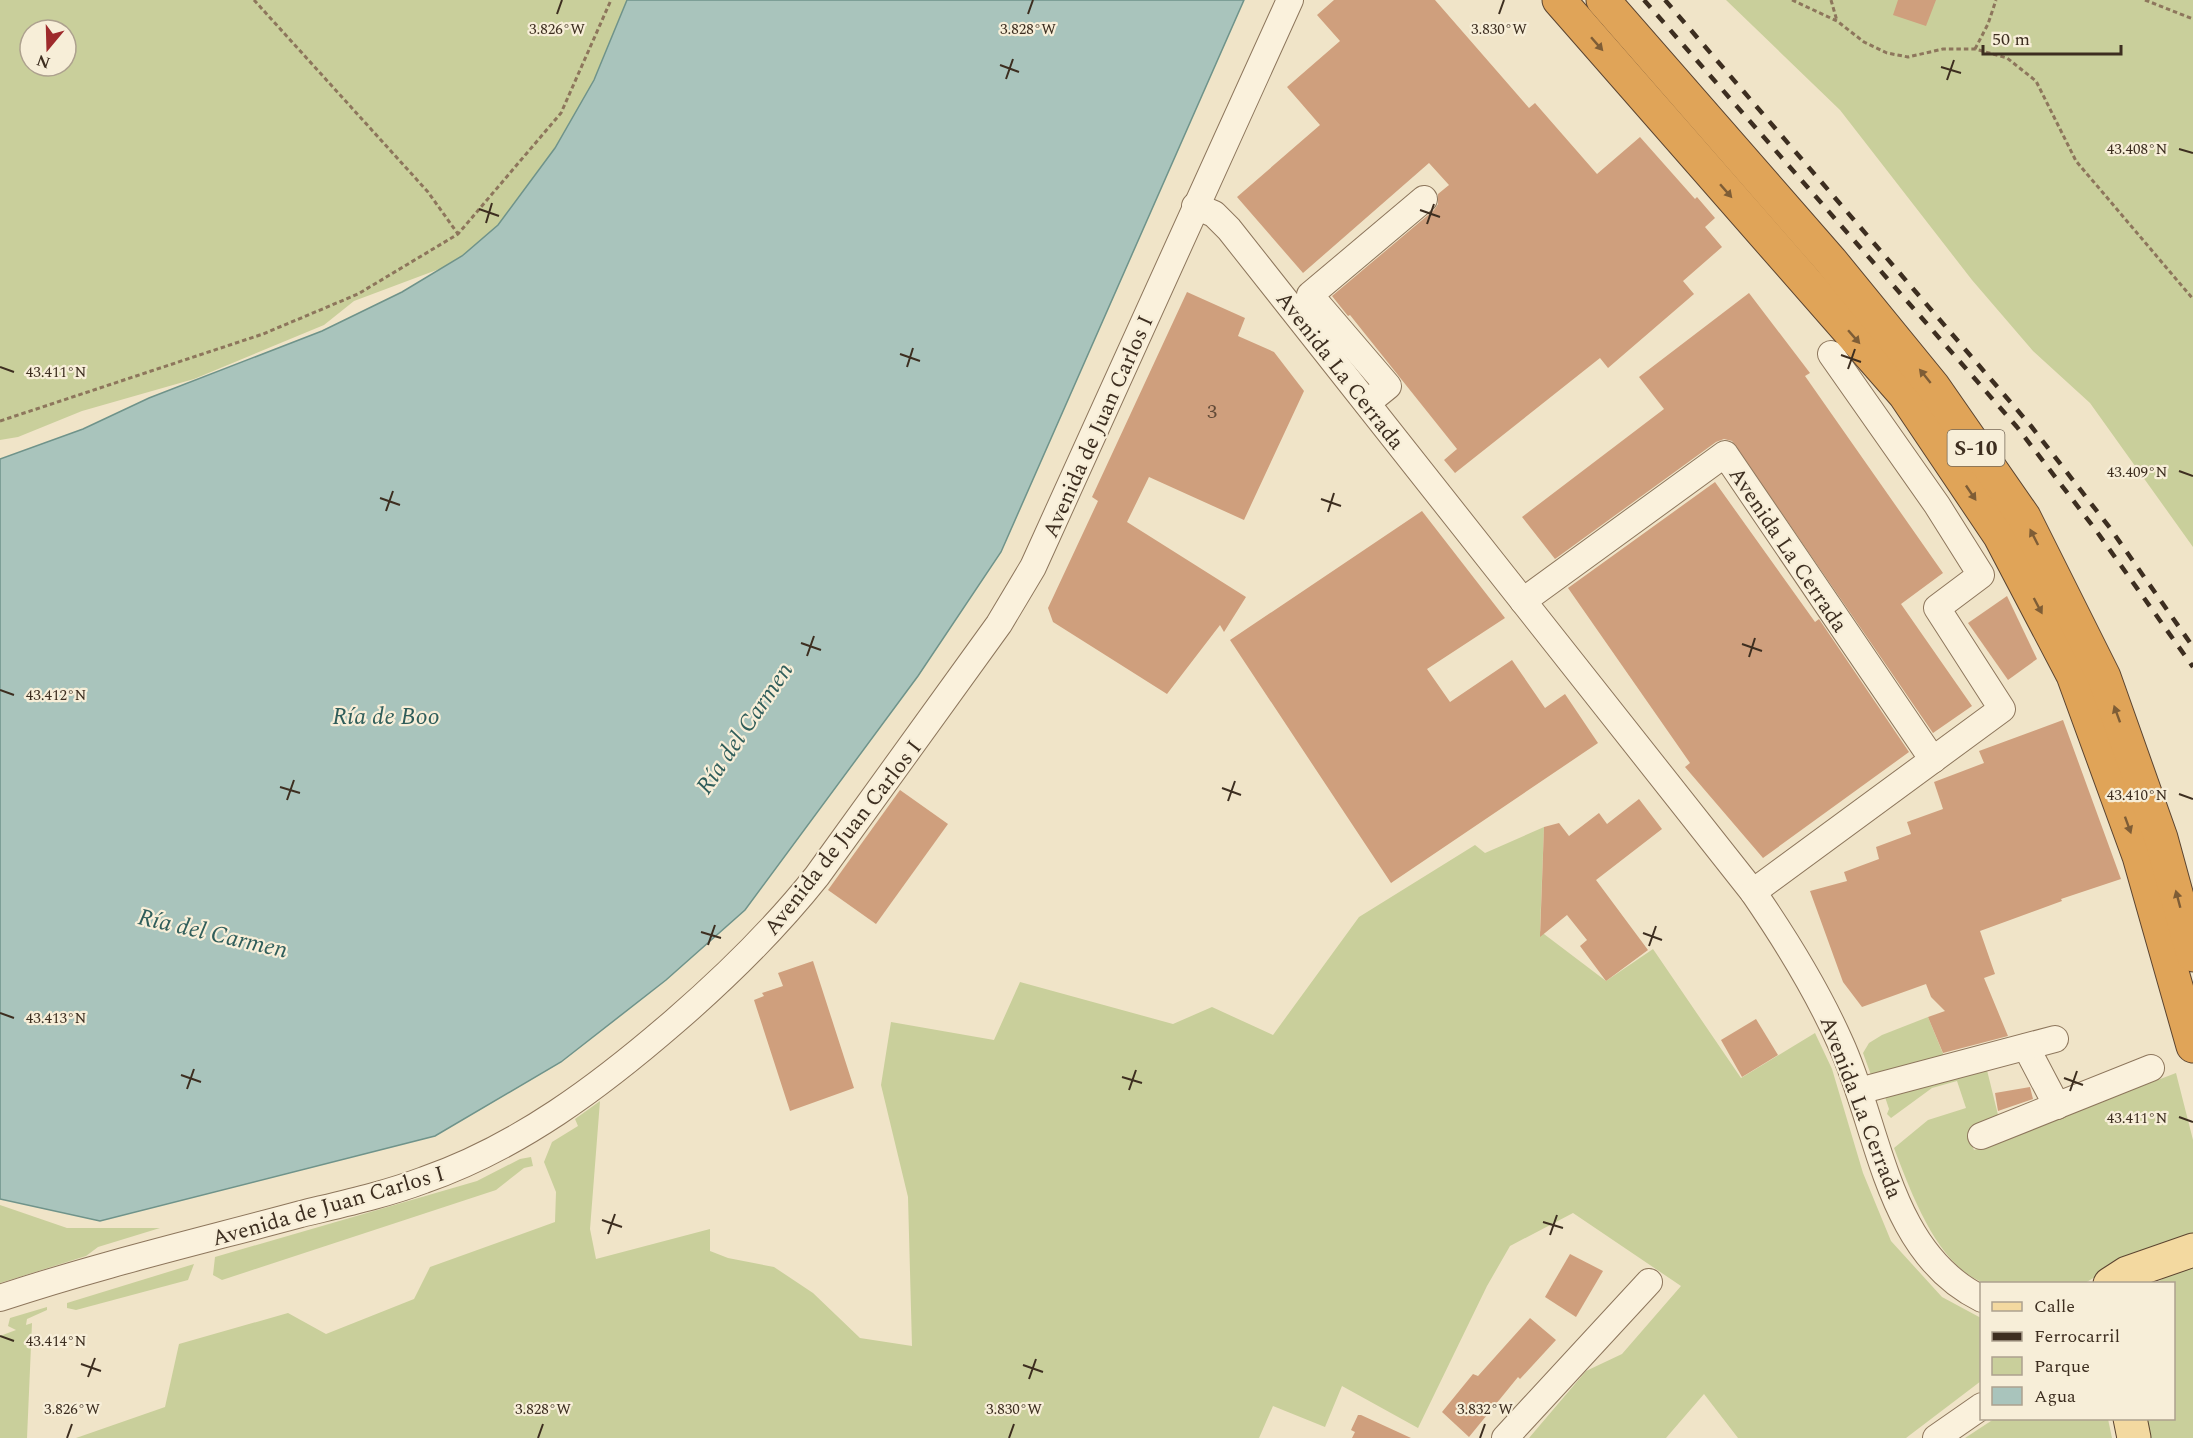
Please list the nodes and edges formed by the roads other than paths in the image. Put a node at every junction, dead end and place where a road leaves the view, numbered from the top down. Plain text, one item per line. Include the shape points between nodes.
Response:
1 (1290, 0) edge
2 (1559, 0) edge
3 (1603, 0) edge
4 (1424, 199) dead end
5 (1195, 206) junction
6 (1831, 354) dead end
7 (1368, 403) junction
8 (1523, 601) junction
9 (1934, 760) junction
10 (1753, 892) junction
11 (2193, 955) edge
12 (2055, 1039) dead end
13 (2193, 1046) edge
14 (2026, 1047) junction
15 (2151, 1068) dead end
16 (1859, 1091) junction
17 (2056, 1106) junction
18 (1981, 1136) dead end
19 (2192, 1251) edge
20 (2148, 1272) edge
21 (1649, 1282) dead end
22 (2113, 1282) edge
23 (1971, 1290) edge
24 (0, 1298) edge
25 (1980, 1407) edge
26 (2130, 1420) edge
27 (1505, 1438) edge
28 (1936, 1438) edge
29 (2134, 1438) edge

1 - 5 street, Avenida de Juan Carlos I
2 -> 13 highway, S-10 via 1905,395 2001,536 2073,675 2139,856
11 -> 3 highway, S-10 via 2161,838 2104,677 2024,517 1933,386 1831,261
4 - 7 street via 1310,295 1388,386
5 - 7 street, Avenida La Cerrada via 1214,214 1229,229
5 - 24 street, Avenida de Juan Carlos I via 1044,544 999,624 817,876 737,967 634,1056 576,1100 461,1166 388,1192
6 - 9 street via 1937,504 1981,575 1937,608 2002,709
7 - 8 street, Avenida La Cerrada
8 - 9 street, Avenida La Cerrada via 1725,454
8 - 10 street, Avenida La Cerrada
9 - 10 street
10 - 16 street, Avenida La Cerrada via 1818,996
12 - 14 street
14 - 16 street
14 - 17 street
15 - 17 street
16 - 23 street, Avenida La Cerrada via 1904,1216 1929,1257
17 - 18 street
19 - 20 main road
20 - 22 main road via 2127,1273
21 - 27 street
25 - 28 street
26 - 29 main road

